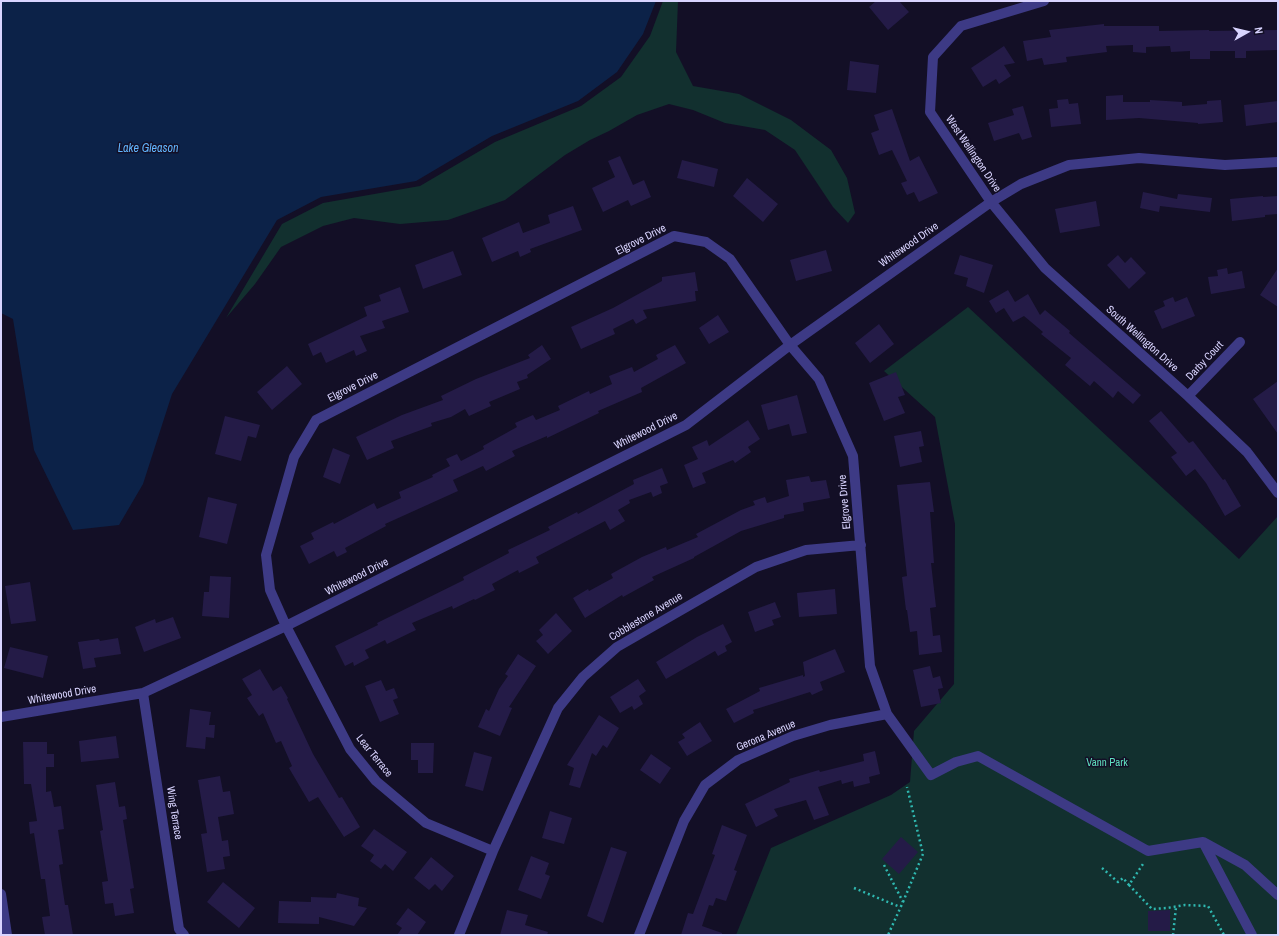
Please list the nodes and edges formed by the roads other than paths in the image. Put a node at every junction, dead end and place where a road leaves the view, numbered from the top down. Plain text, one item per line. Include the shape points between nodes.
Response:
1 (1044, 1) edge
2 (1278, 162) edge
3 (991, 202) junction
4 (1240, 342) dead end
5 (790, 345) junction
6 (1188, 396) junction
7 (1278, 493) edge
8 (861, 545) junction
9 (286, 626) junction
10 (143, 693) junction
11 (887, 714) junction
12 (1, 718) edge
13 (1203, 842) junction
14 (492, 851) junction
15 (1, 894) edge
16 (1278, 895) edge
17 (8, 935) edge
18 (184, 935) edge
19 (459, 935) edge
20 (639, 935) edge
21 (1252, 935) edge

1 - 3 street, West Wellington Drive via 961,26 933,57 930,112
2 - 3 street, Whitewood Drive via 1225,165 1139,158 1070,165 1021,184
3 - 5 street, Whitewood Drive
3 - 6 street, South Wellington Drive via 1045,268
4 - 6 street, Darby Court
5 - 8 street, Elgrove Drive via 819,379 853,456
5 - 9 street, Whitewood Drive via 686,425
5 - 9 street, Elgrove Drive via 730,258 706,242 674,236 316,420 294,457 266,555 270,590
6 - 7 street, South Wellington Drive via 1247,452
8 - 11 street, Elgrove Drive via 870,666
8 - 14 street, Cobblestone Avenue via 806,550 756,567 617,647 583,676 558,708
9 - 10 street, Whitewood Drive
9 - 14 street, Lear Terrace via 350,749 376,781 426,823
10 - 12 street, Whitewood Drive
10 - 18 street, Wing Terrace via 179,929
11 - 13 street, Elgrove Drive via 931,775 956,762 978,756 1148,851
11 - 20 street, Gerona Avenue via 830,724 793,736 738,760 705,785 684,821
13 - 16 street via 1245,866
13 - 21 street
14 - 19 street, Cobblestone Avenue
15 - 17 street

